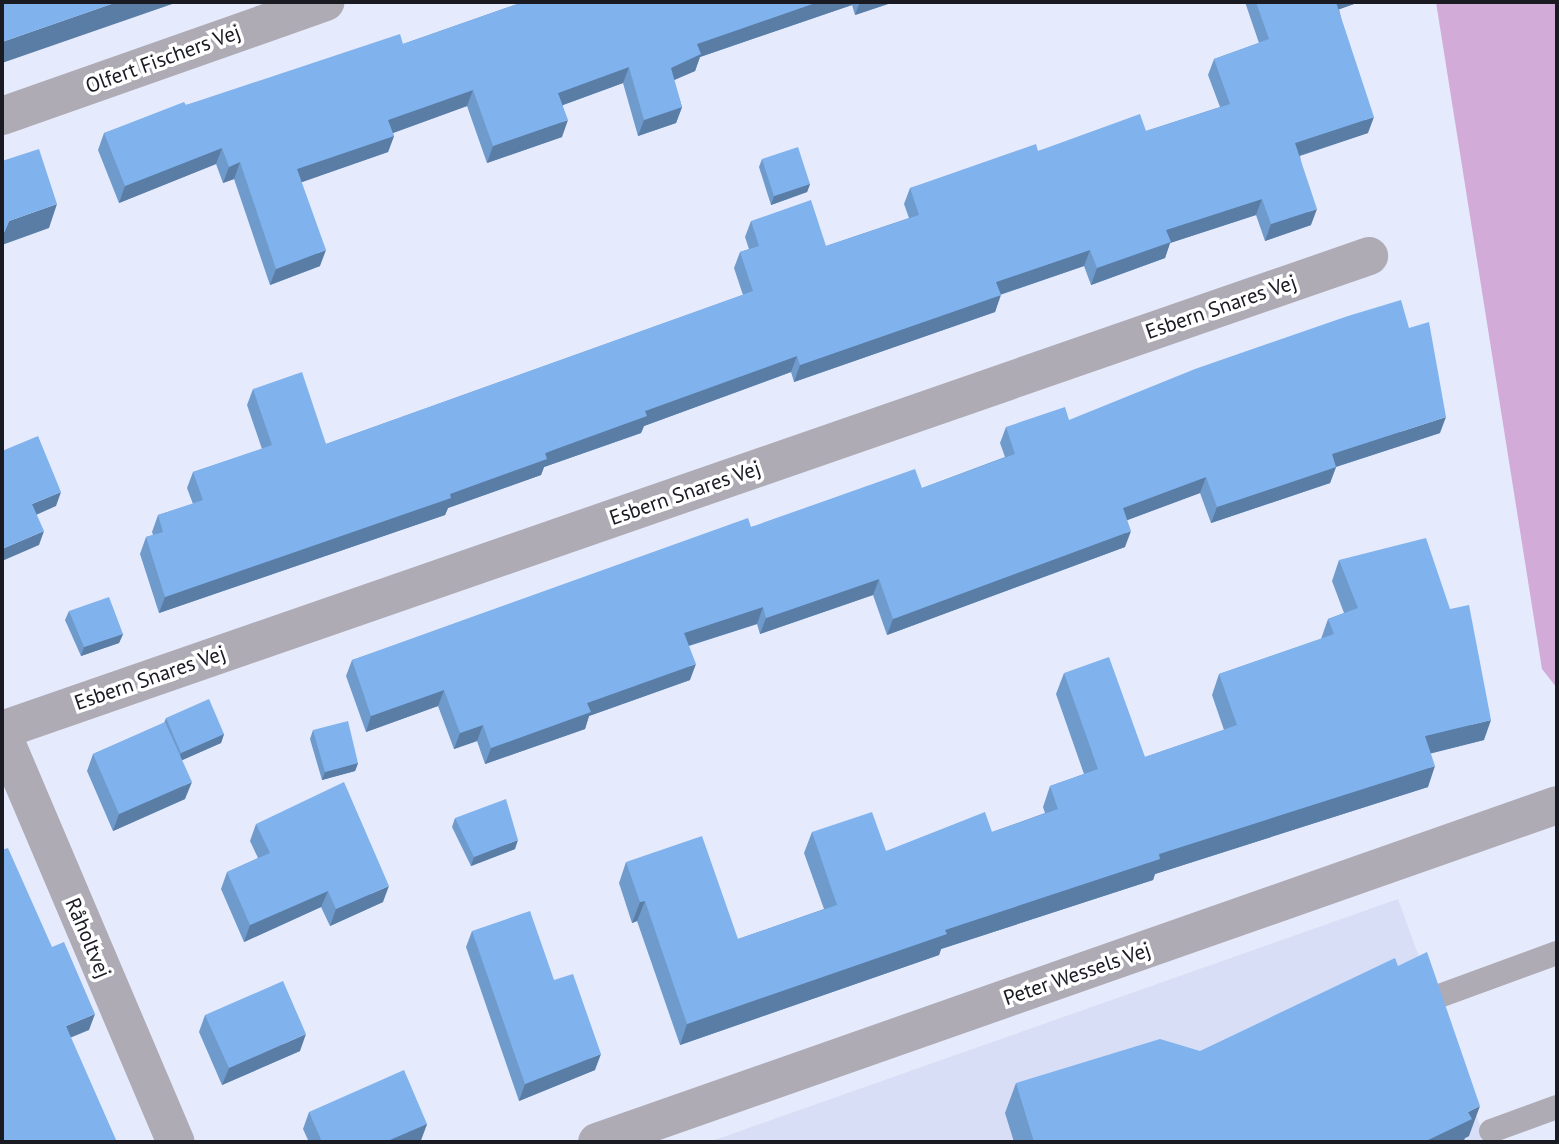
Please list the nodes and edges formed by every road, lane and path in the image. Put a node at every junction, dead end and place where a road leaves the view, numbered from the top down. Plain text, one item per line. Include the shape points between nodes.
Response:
1 (325, 2) edge
2 (2, 116) edge
3 (1369, 256) dead end
4 (2, 731) edge
5 (1557, 805) edge
6 (1557, 953) edge
7 (1442, 995) edge
8 (1557, 1107) edge
9 (1491, 1131) dead end
10 (176, 1142) edge
11 (597, 1142) edge

1 - 2 street, Olfert Fischers Vej
3 - 4 street, Esbern Snares Vej
4 - 10 street, Råholtvej
5 - 11 street, Peter Wessels Vej
6 - 7 lane
8 - 9 lane

